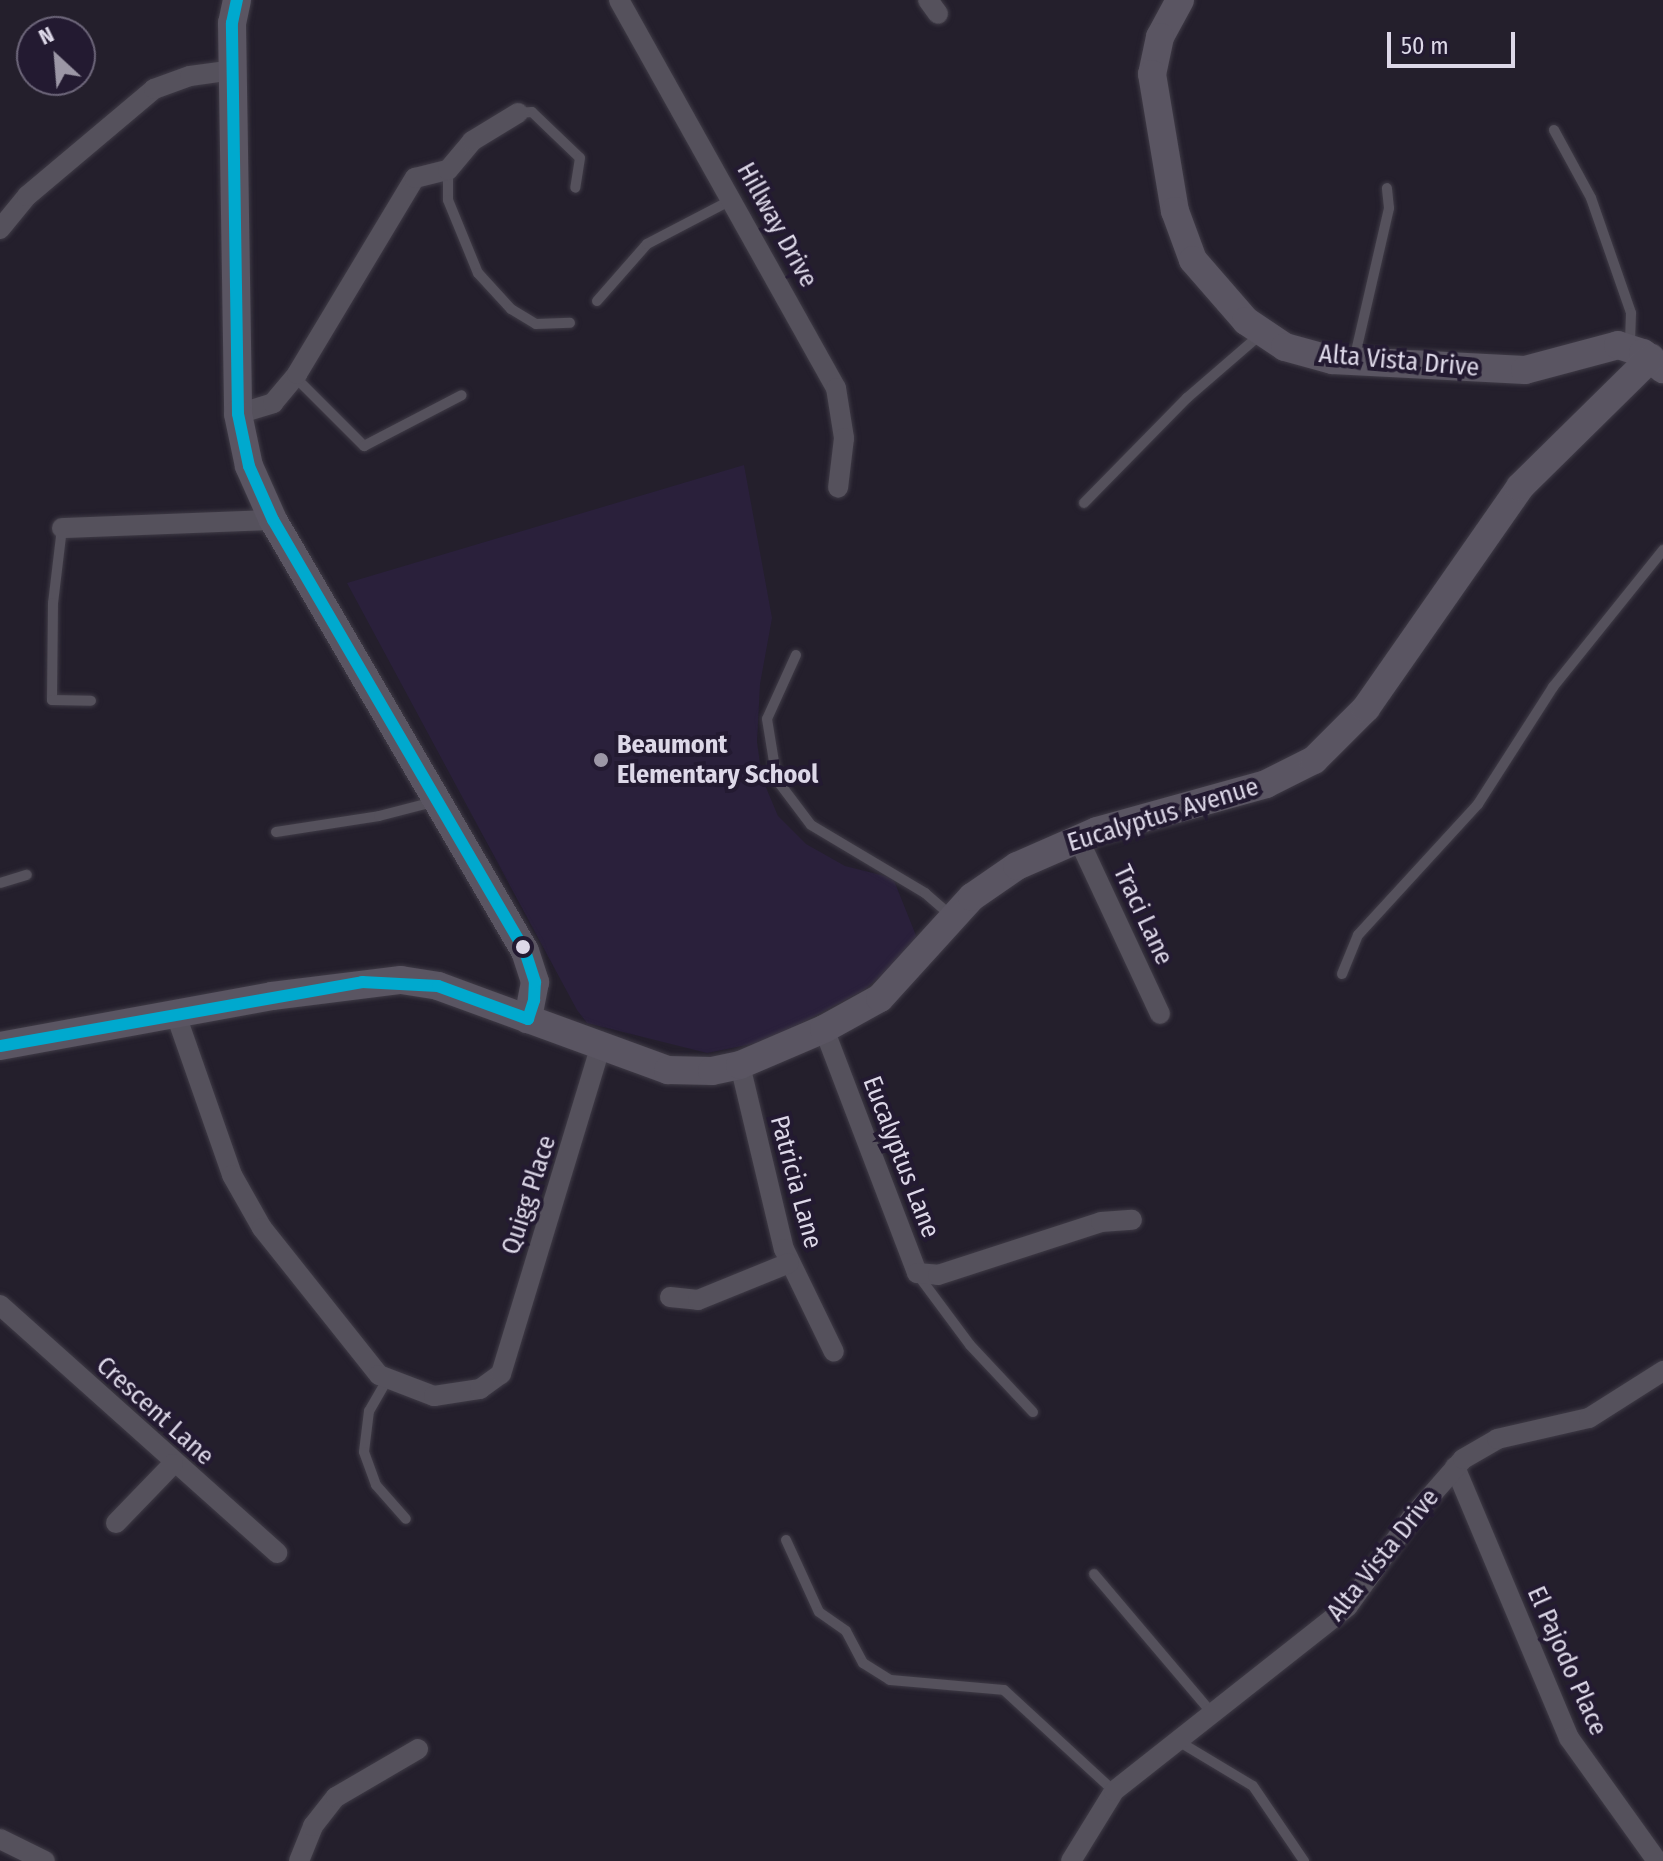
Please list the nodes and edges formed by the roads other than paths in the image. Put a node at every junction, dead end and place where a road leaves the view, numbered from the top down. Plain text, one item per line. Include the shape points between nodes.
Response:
1 (237, 0) edge
2 (619, 0) edge
3 (1180, 0) edge
4 (233, 70) junction
5 (518, 113) joint
6 (1554, 130) dead end
7 (448, 170) junction
8 (575, 188) dead end
9 (1387, 188) dead end
10 (734, 199) junction
11 (0, 229) edge
12 (597, 301) dead end
13 (570, 323) dead end
14 (1263, 333) junction
15 (1652, 355) edge
16 (1354, 362) junction
17 (295, 377) junction
18 (462, 395) dead end
19 (238, 414) junction
20 (838, 488) dead end
21 (1084, 503) dead end
22 (273, 520) junction
23 (62, 528) joint
24 (1663, 550) edge
25 (796, 655) dead end
26 (91, 701) dead end
27 (439, 800) junction
28 (276, 832) dead end
29 (1078, 838) junction
30 (27, 875) dead end
31 (0, 883) edge
32 (954, 918) junction
33 (1342, 974) dead end
34 (175, 1012) junction
35 (1160, 1014) dead end
36 (528, 1019) junction
37 (824, 1029) junction
38 (601, 1045) junction
39 (0, 1046) edge
40 (740, 1065) junction
41 (1132, 1220) dead end
42 (789, 1263) junction
43 (917, 1273) junction
44 (670, 1297) dead end
45 (0, 1305) edge
46 (834, 1352) dead end
47 (1663, 1371) edge
48 (387, 1380) junction
49 (1033, 1412) dead end
50 (173, 1464) junction
51 (1455, 1467) junction
52 (406, 1519) dead end
53 (116, 1523) dead end
54 (786, 1540) dead end
55 (277, 1553) dead end
56 (1094, 1574) dead end
57 (1212, 1713) junction
58 (1176, 1740) junction
59 (418, 1749) dead end
60 (1114, 1791) junction
61 (0, 1839) edge
62 (1073, 1860) edge
63 (45, 1861) edge
64 (299, 1861) edge
65 (1304, 1861) edge
66 (1657, 1861) edge

1 - 4 main road
2 - 10 street, Hillway Drive
3 - 14 main road, Alta Vista Drive via 1160,37 1152,74 1177,223 1207,282
4 - 11 street via 190,76 154,89 27,196
4 - 19 main road
5 - 7 street via 472,141
5 - 8 lane via 532,112 580,158
6 - 15 lane via 1591,198 1631,313
7 - 13 lane via 448,200 478,273 511,309 536,324
7 - 17 street via 415,178
9 - 16 lane via 1389,208
10 - 12 lane via 647,244
10 - 20 street, Hillway Drive via 836,388 844,438
14 - 16 main road, Alta Vista Drive via 1285,347
14 - 21 lane via 1187,398
15 - 16 main road, Alta Vista Drive via 1605,347 1525,370
15 - 29 main road, Eucalyptus Avenue via 1520,487 1366,708 1332,745 1266,784
17 - 18 lane via 364,446
17 - 19 street via 273,403
19 - 22 main road via 249,466
22 - 23 street
22 - 27 main road
23 - 26 lane via 53,603 52,700
24 - 33 lane via 1553,687 1478,804 1358,935
25 - 32 lane via 767,719 770,763 781,787 811,825 925,893
27 - 28 lane via 379,816
27 - 36 main road via 525,951 535,982
29 - 32 main road, Eucalyptus Avenue via 1006,872
29 - 35 street, Traci Lane
30 - 31 lane
32 - 37 main road, Eucalyptus Avenue via 889,990
34 - 36 main road, Eucalyptus Avenue via 401,980 438,986
34 - 39 main road, Eucalyptus Avenue
34 - 48 street via 232,1175 262,1228
36 - 38 main road, Eucalyptus Avenue
37 - 40 main road, Eucalyptus Avenue
37 - 43 street, Eucalyptus Lane
38 - 40 main road, Eucalyptus Avenue via 668,1070 712,1071
38 - 48 street, Quigg Place via 504,1361 491,1384 446,1396
40 - 42 street, Patricia Lane
41 - 43 street, Eucalyptus Lane via 1101,1222 938,1275
42 - 44 street via 698,1300
42 - 46 street, Patricia Lane
43 - 49 lane via 970,1345
45 - 50 street, Crescent Lane
47 - 51 street, Alta Vista Drive via 1599,1413 1497,1439
48 - 52 lane via 371,1406 364,1452 376,1485
50 - 53 street
50 - 55 street, Crescent Lane
51 - 57 street, Alta Vista Drive via 1348,1606
51 - 66 street, El Pajodo Place via 1569,1738
54 - 60 lane via 819,1612 846,1631 863,1663 890,1680 1004,1690
56 - 57 lane
57 - 58 street, Alta Vista Drive
58 - 60 street, Alta Vista Drive
58 - 65 lane via 1253,1786
59 - 64 street via 336,1797 313,1826
60 - 62 street, Alta Vista Drive
61 - 63 street

